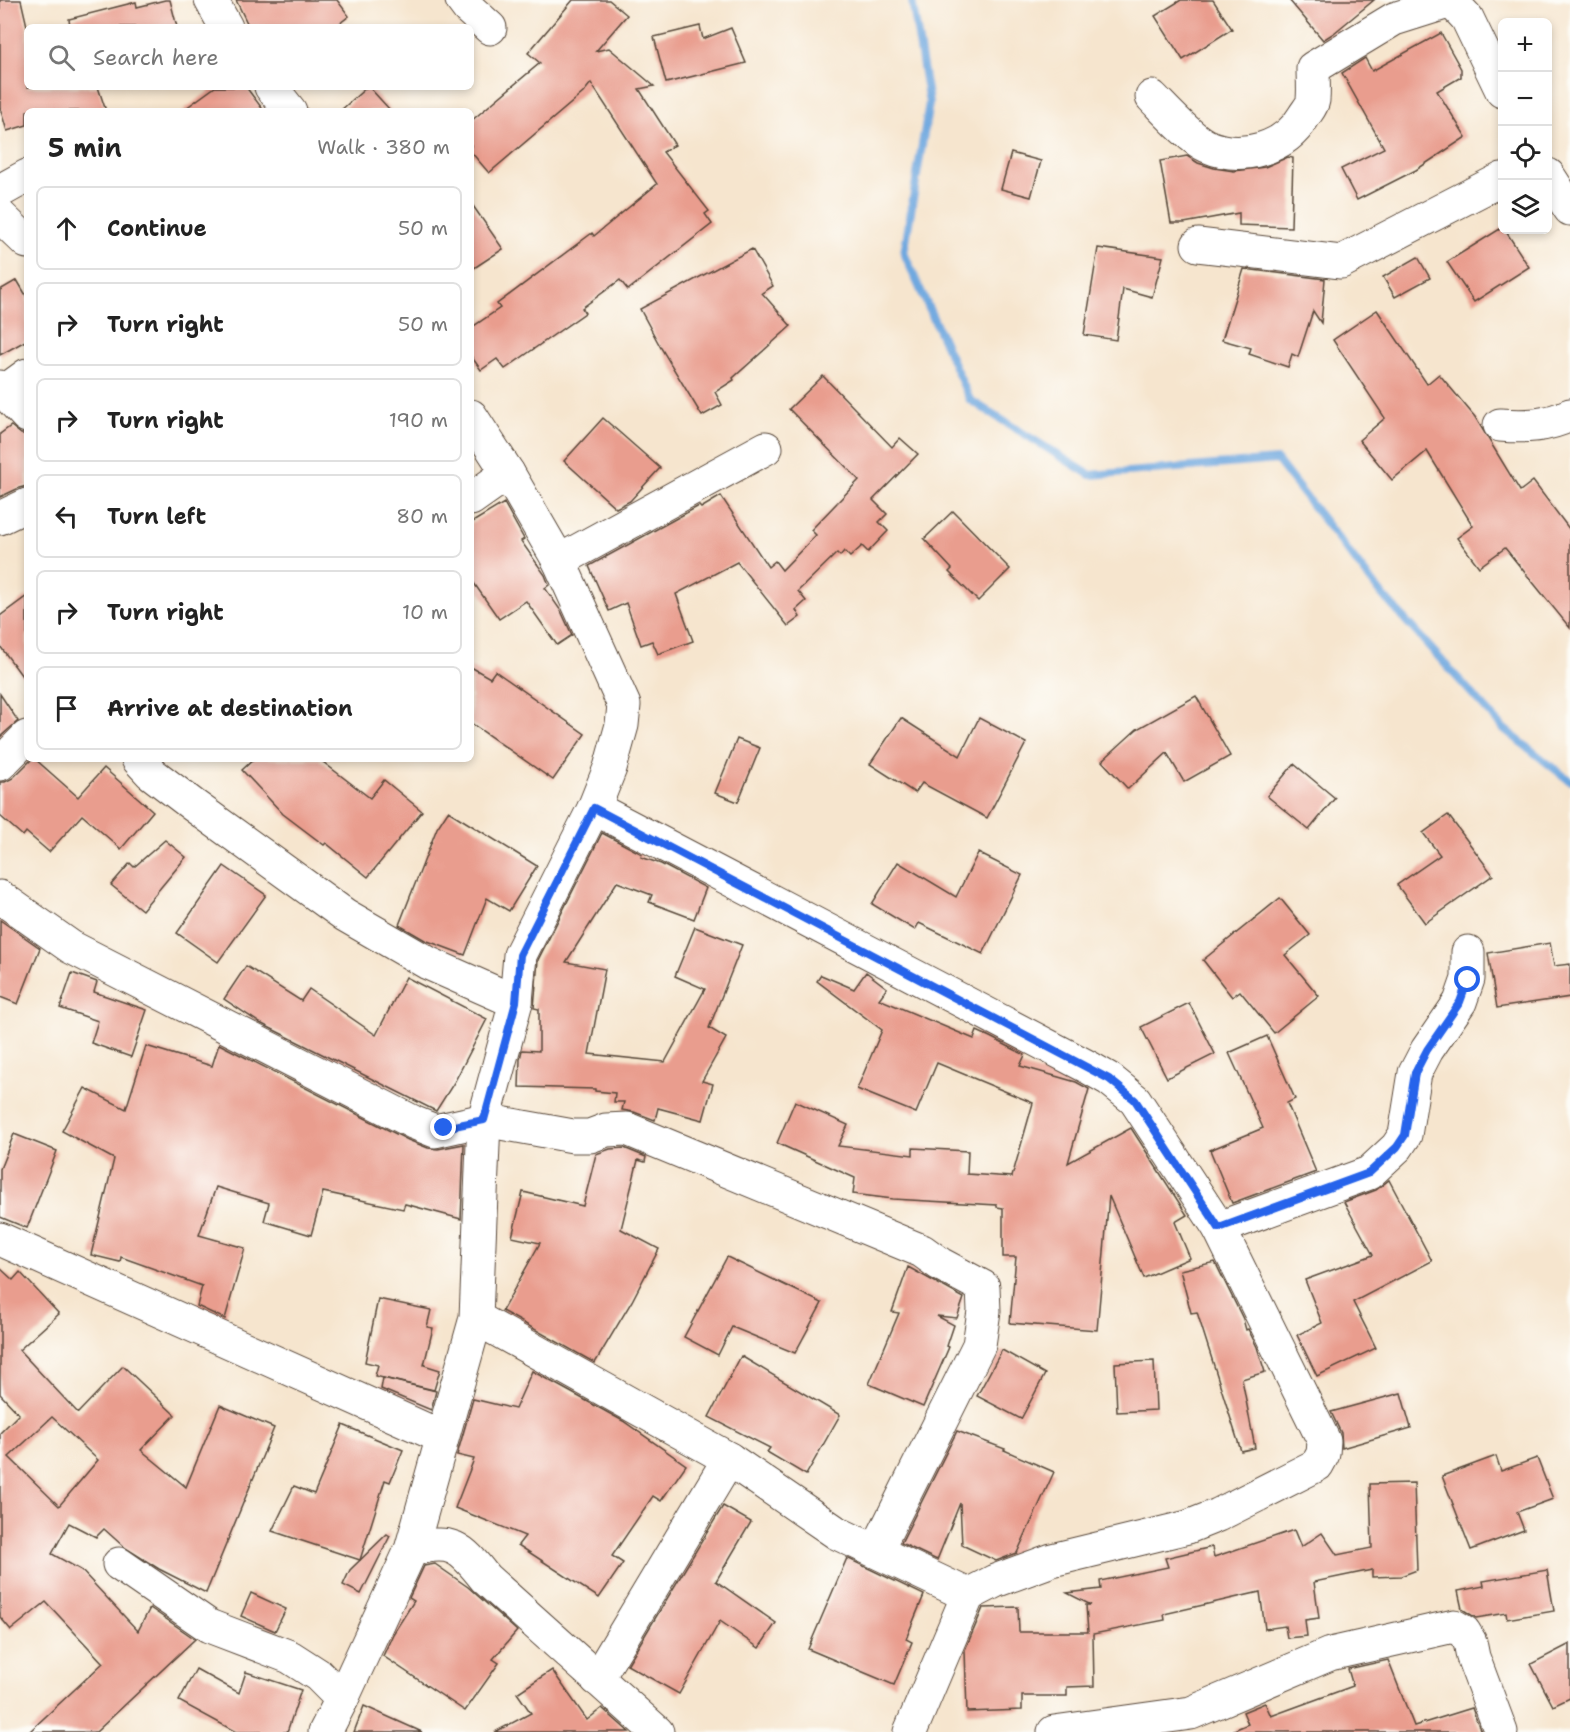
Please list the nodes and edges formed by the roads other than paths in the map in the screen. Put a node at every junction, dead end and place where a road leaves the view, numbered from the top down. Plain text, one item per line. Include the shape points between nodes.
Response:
1 (211, 0) edge
2 (462, 0) edge
3 (1450, 1) edge
4 (224, 24) edge
5 (490, 28) dead end
6 (1498, 81) edge
7 (274, 90) edge
8 (1152, 97) dead end
9 (288, 108) edge
10 (24, 178) edge
11 (1501, 180) edge
12 (1551, 180) edge
13 (0, 191) edge
14 (1570, 208) edge
15 (0, 216) edge
16 (24, 239) edge
17 (1198, 245) dead end
18 (11, 384) edge
19 (24, 410) edge
20 (1570, 415) edge
21 (474, 421) edge
22 (1500, 425) dead end
23 (766, 448) dead end
24 (508, 473) junction
25 (474, 497) edge
26 (24, 506) edge
27 (0, 518) edge
28 (559, 561) junction
29 (24, 740) edge
30 (141, 762) edge
31 (0, 764) edge
32 (594, 808) junction
33 (0, 897) edge
34 (1468, 952) dead end
35 (516, 1002) junction
36 (484, 1120) junction
37 (1219, 1228) junction
38 (0, 1239) edge
39 (476, 1318) junction
40 (442, 1437) junction
41 (729, 1459) junction
42 (411, 1550) junction
43 (876, 1551) junction
44 (119, 1564) dead end
45 (968, 1595) junction
46 (597, 1679) junction
47 (342, 1699) junction
48 (325, 1732) edge
49 (657, 1732) edge
50 (910, 1732) edge
51 (1054, 1732) edge
52 (1501, 1732) edge

1 - 4 street
2 - 5 street
3 - 6 street via 1467,18
3 - 8 street via 1394,19 1313,68 1313,102 1287,137 1264,148 1236,153 1205,146
7 - 9 street
10 - 13 street
11 - 17 street via 1341,262
12 - 14 street
15 - 16 street
18 - 19 street
20 - 22 street via 1530,427
21 - 24 street
23 - 28 street
24 - 25 street
24 - 28 street
26 - 27 street
28 - 32 street via 624,705 613,757
29 - 31 street
30 - 35 street via 345,915 428,963
32 - 35 street via 520,955
32 - 37 street via 1109,1079 1135,1100
33 - 36 street via 71,947 415,1123 435,1131
34 - 37 street via 1468,980 1460,1002 1415,1073 1405,1135 1397,1147 1369,1173
35 - 36 street
36 - 39 street
36 - 43 street via 573,1136 627,1129 922,1251 983,1287 979,1345
37 - 45 street via 1324,1441 1317,1465 1188,1527 1052,1560
38 - 40 street
39 - 40 street
39 - 41 street
40 - 42 street
41 - 43 street via 837,1533
41 - 46 street
42 - 46 street via 431,1544 453,1546
42 - 47 street
43 - 45 street
44 - 47 street via 209,1626 290,1657 318,1675
45 - 50 street
46 - 49 street
47 - 48 street
51 - 52 street via 1191,1713 1330,1654 1454,1626 1470,1642

